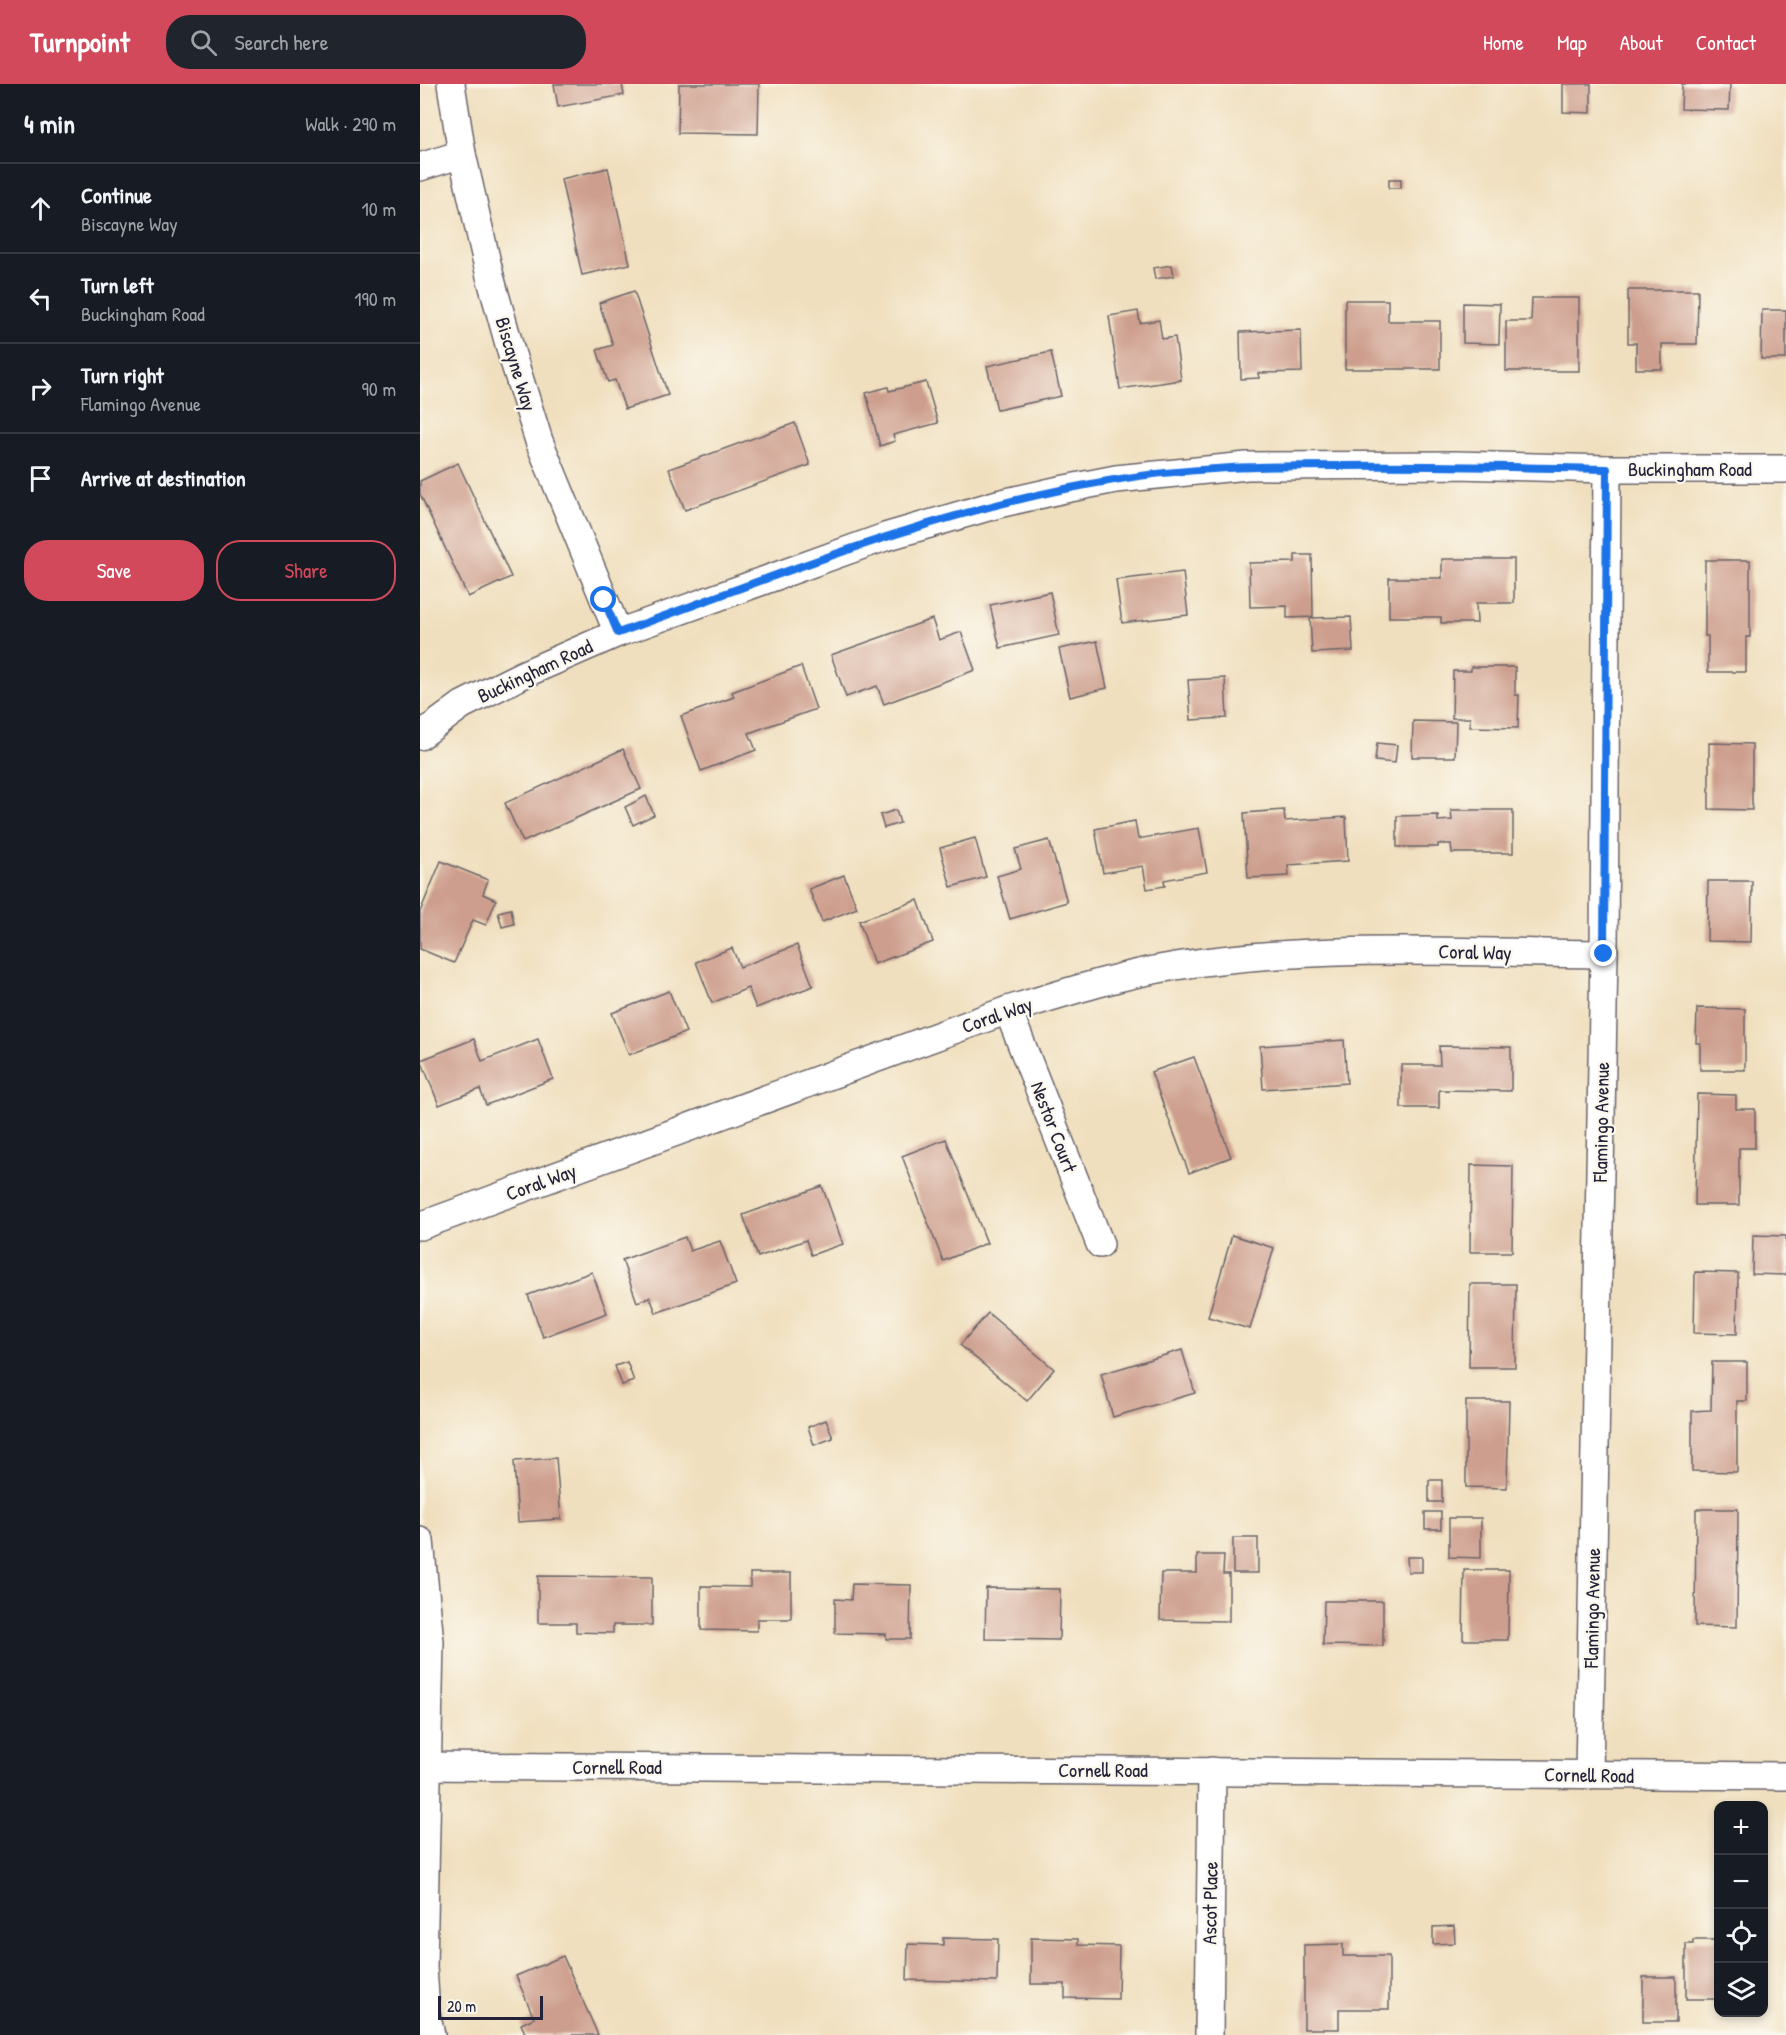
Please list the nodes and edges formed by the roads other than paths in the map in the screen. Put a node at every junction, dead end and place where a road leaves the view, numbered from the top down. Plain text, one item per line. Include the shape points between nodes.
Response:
1 (451, 84) edge
2 (462, 154) junction
3 (420, 167) edge
4 (1607, 469) junction
5 (1786, 469) edge
6 (618, 633) junction
7 (420, 736) edge
8 (1604, 954) junction
9 (1008, 1010) junction
10 (420, 1226) edge
11 (1100, 1244) dead end
12 (420, 1541) edge
13 (423, 1766) edge
14 (1212, 1771) junction
15 (1589, 1775) junction
16 (1786, 1776) edge
17 (431, 2035) edge
18 (1209, 2035) edge

1 - 2 street, Biscayne Way
2 - 3 street
2 - 6 street, Biscayne Way via 490,276 539,441
4 - 5 street, Buckingham Road
4 - 6 street, Buckingham Road via 1247,466 1116,479 998,504 885,537
4 - 8 street, Flamingo Avenue
6 - 7 street, Buckingham Road via 462,705
8 - 9 street, Coral Way via 1277,954 1175,966 1089,985
8 - 15 street, Flamingo Avenue
9 - 10 street, Coral Way
9 - 11 street, Nestor Court
12 - 13 street via 430,1642
13 - 14 street, Cornell Road
13 - 17 street via 423,1967
14 - 15 street, Cornell Road
14 - 18 street, Ascot Place
15 - 16 street, Cornell Road

